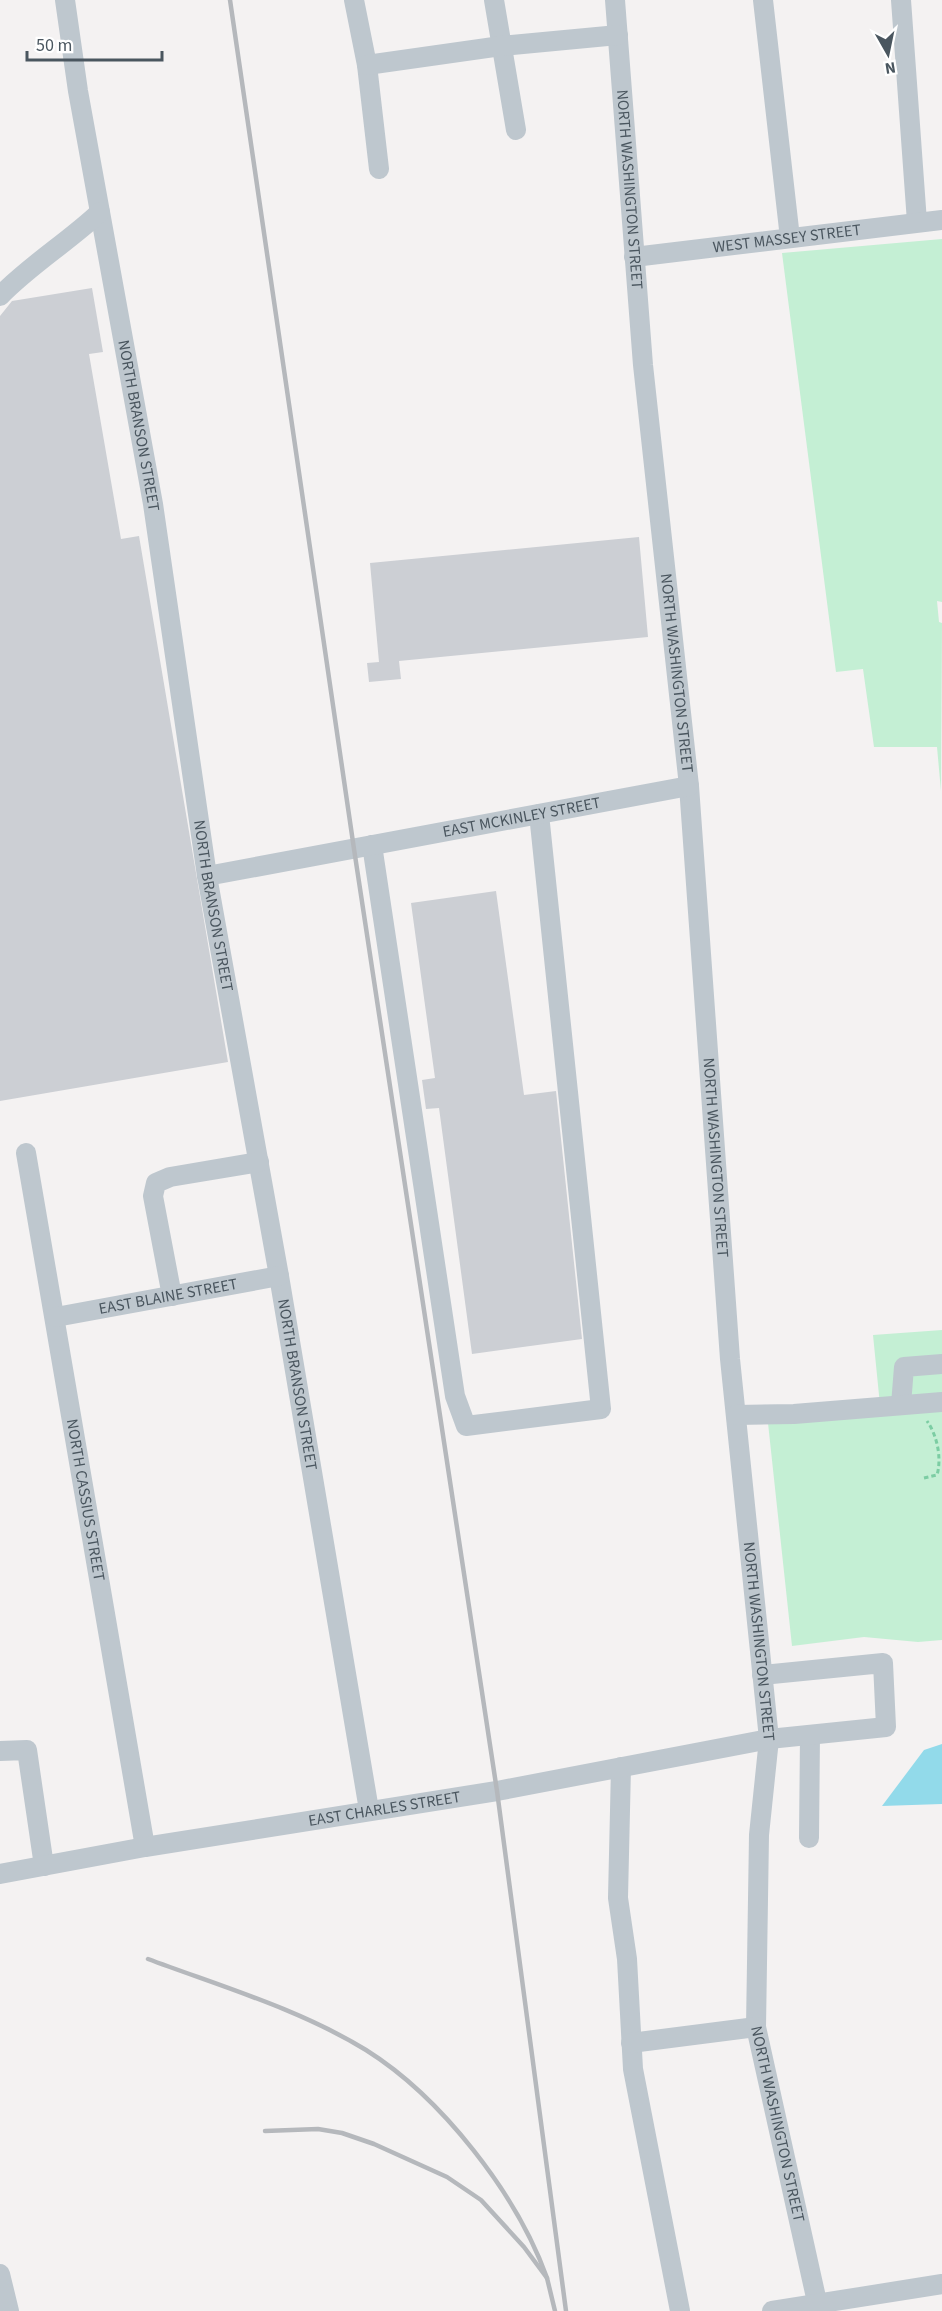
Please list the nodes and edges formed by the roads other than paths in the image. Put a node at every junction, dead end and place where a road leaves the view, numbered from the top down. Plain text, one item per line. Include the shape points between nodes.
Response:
1 (65, 0) edge
2 (354, 0) edge
3 (494, 0) edge
4 (615, 0) edge
5 (763, 0) edge
6 (902, 0) edge
7 (618, 35) junction
8 (501, 46) junction
9 (367, 65) junction
10 (516, 130) dead end
11 (379, 169) dead end
12 (100, 212) junction
13 (942, 220) edge
14 (917, 222) junction
15 (790, 238) junction
16 (634, 257) junction
17 (0, 296) edge
18 (688, 786) junction
19 (539, 814) junction
20 (363, 847) junction
21 (207, 876) junction
22 (26, 1153) dead end
23 (259, 1162) junction
24 (279, 1276) junction
25 (172, 1296) junction
26 (56, 1317) junction
27 (942, 1364) edge
28 (942, 1402) edge
29 (908, 1405) junction
30 (736, 1415) junction
31 (762, 1675) junction
32 (810, 1735) junction
33 (769, 1739) junction
34 (0, 1751) edge
35 (621, 1767) junction
36 (369, 1810) junction
37 (809, 1838) dead end
38 (145, 1847) junction
39 (44, 1866) junction
40 (0, 1874) edge
41 (756, 2027) junction
42 (631, 2043) junction
43 (0, 2274) edge
44 (942, 2284) edge
45 (5, 2303) edge
46 (819, 2307) edge
47 (680, 2311) edge
48 (772, 2311) edge

1 - 12 street, NORTH BRANSON STREET
2 - 9 street
3 - 8 street
4 - 7 street, NORTH WASHINGTON STREET
5 - 15 street
6 - 14 street
7 - 8 street
7 - 16 street, NORTH WASHINGTON STREET
8 - 9 street
8 - 10 street
9 - 11 street
12 - 17 street
12 - 21 street, NORTH BRANSON STREET via 153,504
13 - 14 street, WEST MASSEY STREET
14 - 15 street, WEST MASSEY STREET
15 - 16 street, WEST MASSEY STREET
16 - 18 street, NORTH WASHINGTON STREET
18 - 19 street, EAST MCKINLEY STREET
18 - 30 street, NORTH WASHINGTON STREET
19 - 20 street, EAST MCKINLEY STREET
19 - 20 street via 601,1409 466,1426 455,1396
20 - 21 street, EAST MCKINLEY STREET
21 - 23 street, NORTH BRANSON STREET
22 - 26 street, NORTH CASSIUS STREET
23 - 24 street, NORTH BRANSON STREET
23 - 25 street via 170,1177 156,1183 153,1196
24 - 25 street, EAST BLAINE STREET
24 - 36 street, NORTH BRANSON STREET
25 - 26 street, EAST BLAINE STREET
26 - 38 street, NORTH CASSIUS STREET
27 - 29 street via 904,1367
28 - 29 street
29 - 30 street
30 - 31 street, NORTH WASHINGTON STREET
31 - 32 street, EAST CHARLES STREET via 883,1664 886,1726
31 - 33 street, NORTH WASHINGTON STREET
32 - 33 street, EAST CHARLES STREET
32 - 37 street
33 - 35 street, EAST CHARLES STREET
33 - 41 street, NORTH WASHINGTON STREET via 759,1834
34 - 39 street via 27,1750
35 - 36 street, EAST CHARLES STREET
35 - 42 street via 618,1898 627,1959
36 - 38 street, EAST CHARLES STREET
38 - 39 street, EAST CHARLES STREET
39 - 40 street, EAST CHARLES STREET
41 - 42 street
41 - 46 street, NORTH WASHINGTON STREET
42 - 47 street
43 - 45 street
44 - 46 street
46 - 48 street

